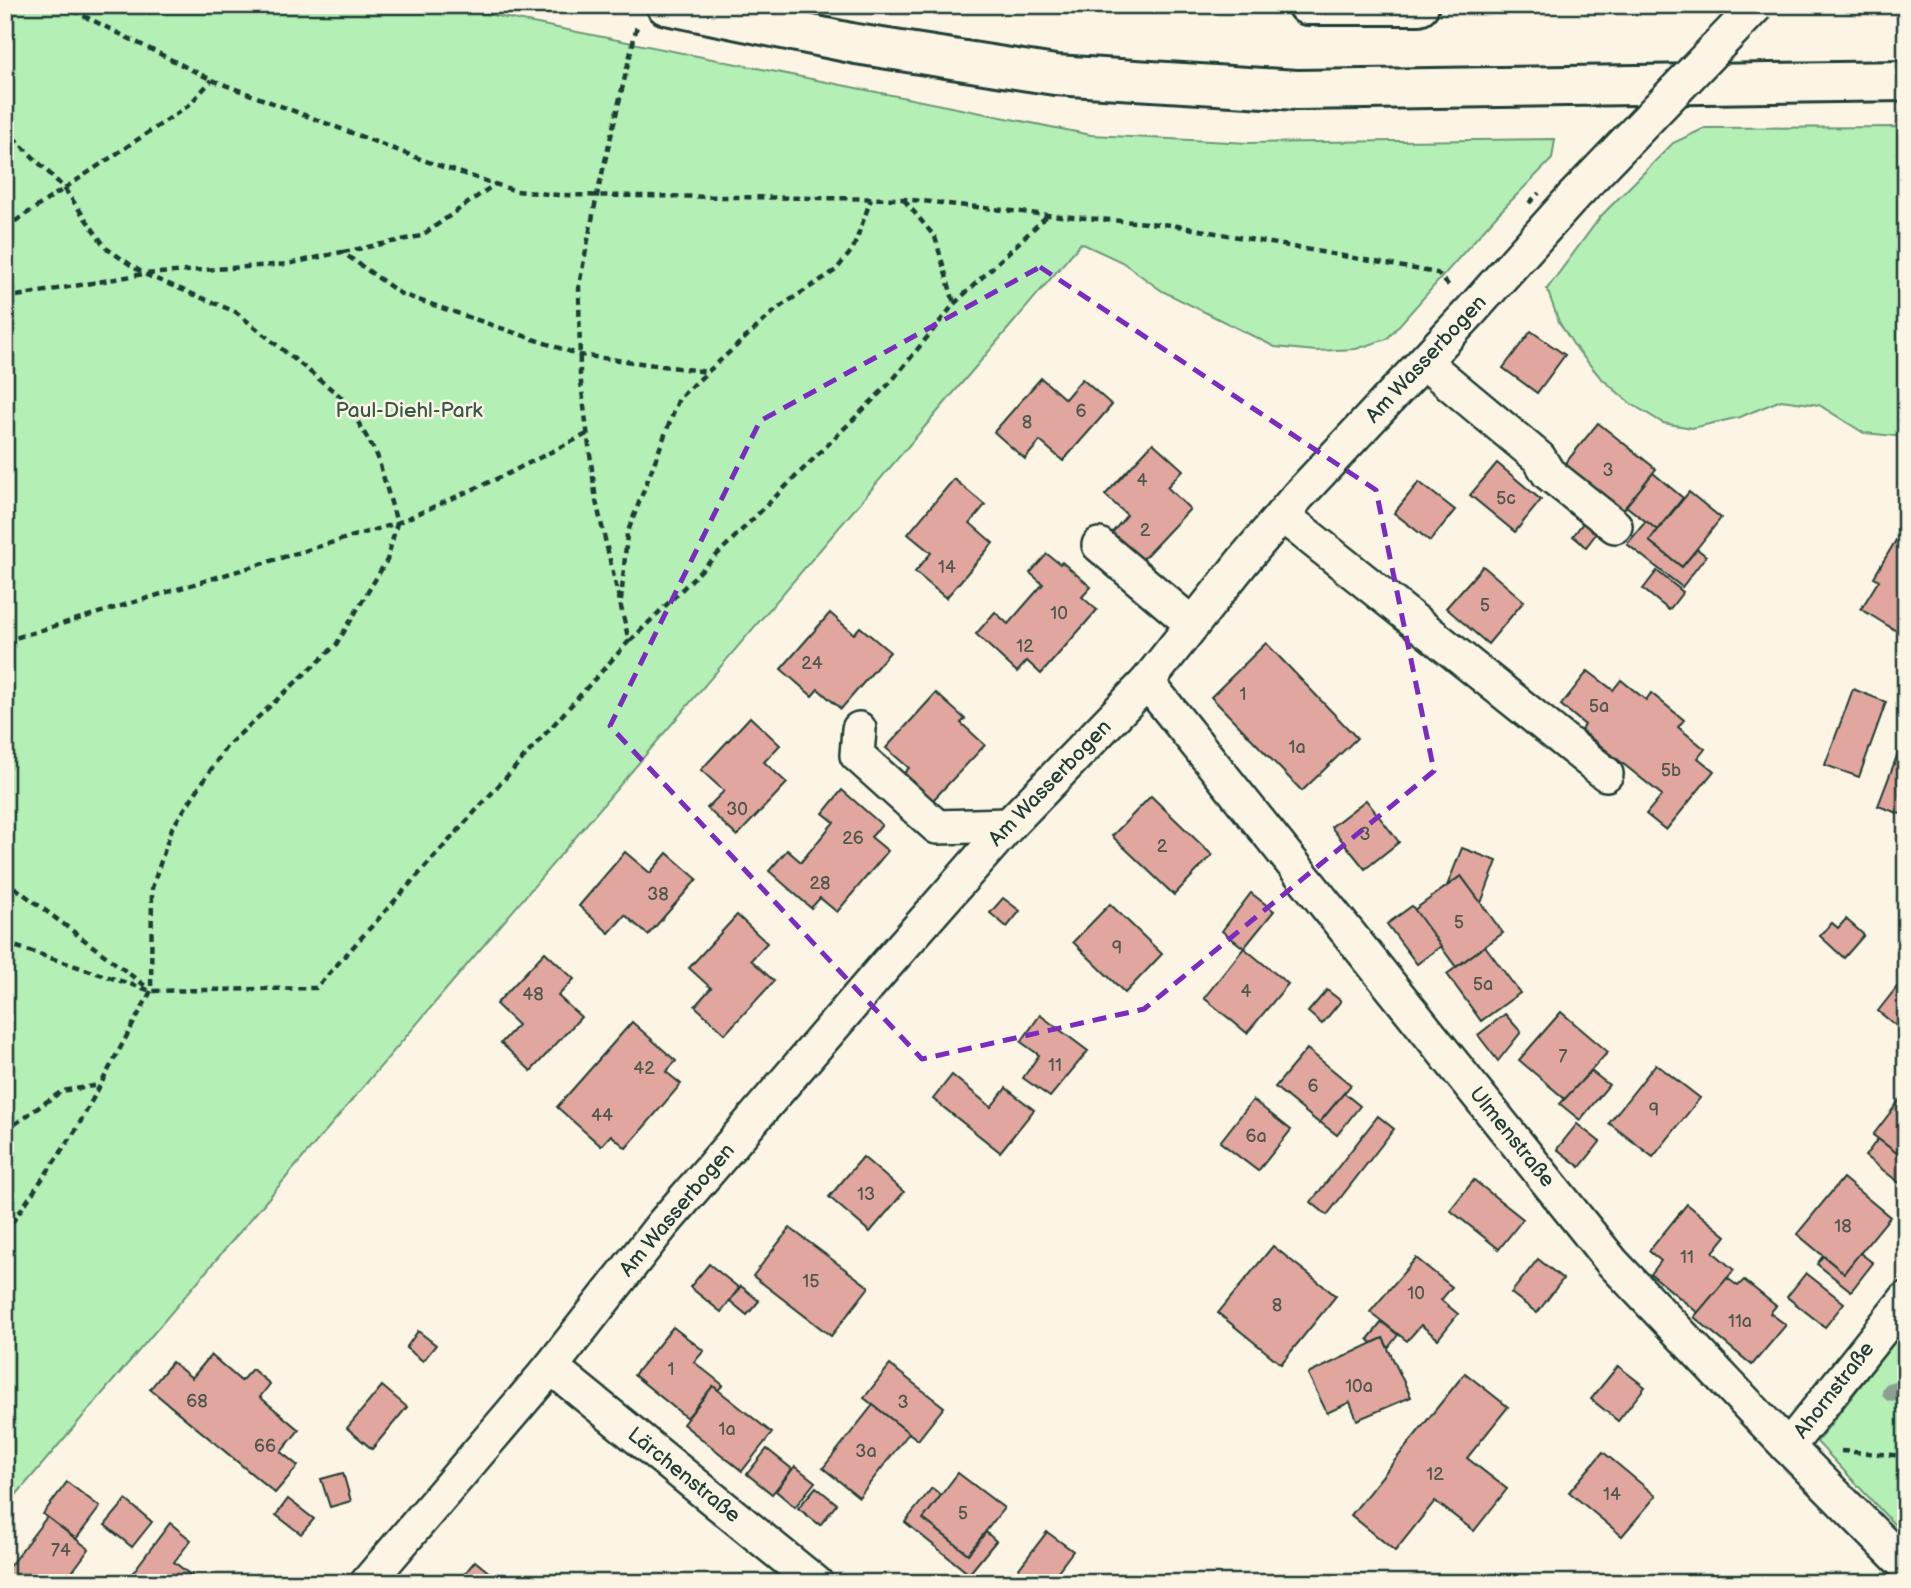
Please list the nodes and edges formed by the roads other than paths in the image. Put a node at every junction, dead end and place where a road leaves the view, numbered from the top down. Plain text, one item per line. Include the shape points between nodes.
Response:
1 (1307, 5) edge
2 (1419, 5) edge
3 (1757, 5) edge
4 (653, 11) edge
5 (1906, 81) edge
6 (1424, 362) junction
7 (1282, 515) junction
8 (1615, 526) dead end
9 (1099, 545) dead end
10 (1192, 624) junction
11 (1147, 682) junction
12 (859, 729) dead end
13 (1606, 774) dead end
14 (1009, 825) junction
15 (1906, 1299) edge
16 (551, 1367) junction
17 (1788, 1447) junction
18 (1906, 1566) edge
19 (367, 1583) edge
20 (816, 1583) edge

1 - 2 highway
3 - 6 street, Am Wasserbogen, bridge via 1573,197
4 - 5 highway via 1055,75 1297,90
6 - 7 street, Am Wasserbogen
6 - 8 street
7 - 10 street, Am Wasserbogen
7 - 13 street
9 - 10 street
10 - 11 street, Am Wasserbogen
11 - 14 street, Am Wasserbogen
11 - 17 street, Ulmenstraße via 1612,1262
12 - 14 street via 857,755 937,827
14 - 16 street, Am Wasserbogen via 663,1224
15 - 17 street, Ahornstraße
16 - 19 street, Am Wasserbogen
16 - 20 street, Lärchenstraße
17 - 18 street, Ulmenstraße

